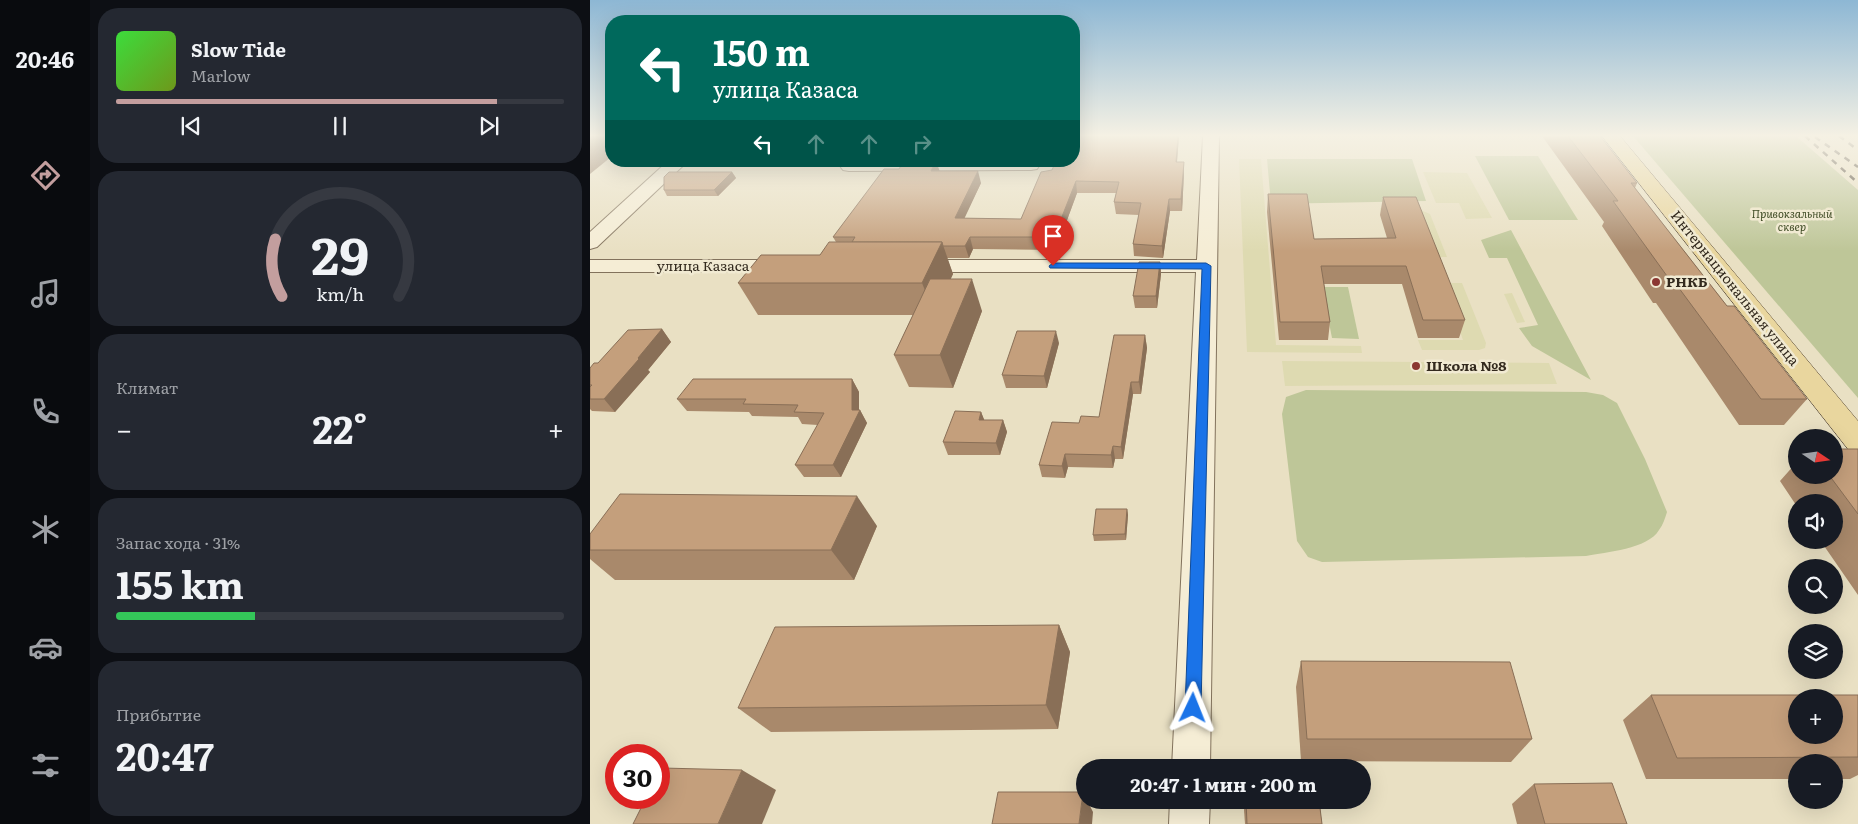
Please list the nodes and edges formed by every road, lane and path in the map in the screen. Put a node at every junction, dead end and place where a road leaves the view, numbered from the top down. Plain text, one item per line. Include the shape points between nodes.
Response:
1 (664, 174) edge
2 (1210, 174) edge
3 (1642, 174) edge
4 (590, 243) edge
5 (590, 266) edge
6 (805, 266) edge
7 (895, 266) edge
8 (1206, 266) junction
9 (1858, 441) edge
10 (1191, 759) edge
11 (1190, 809) edge
12 (1189, 824) edge

1 - 4 street
2 - 8 street
3 - 9 main road, Интернациональная улица
5 - 6 street, улица Казаса
7 - 8 street
8 - 10 street
11 - 12 street

